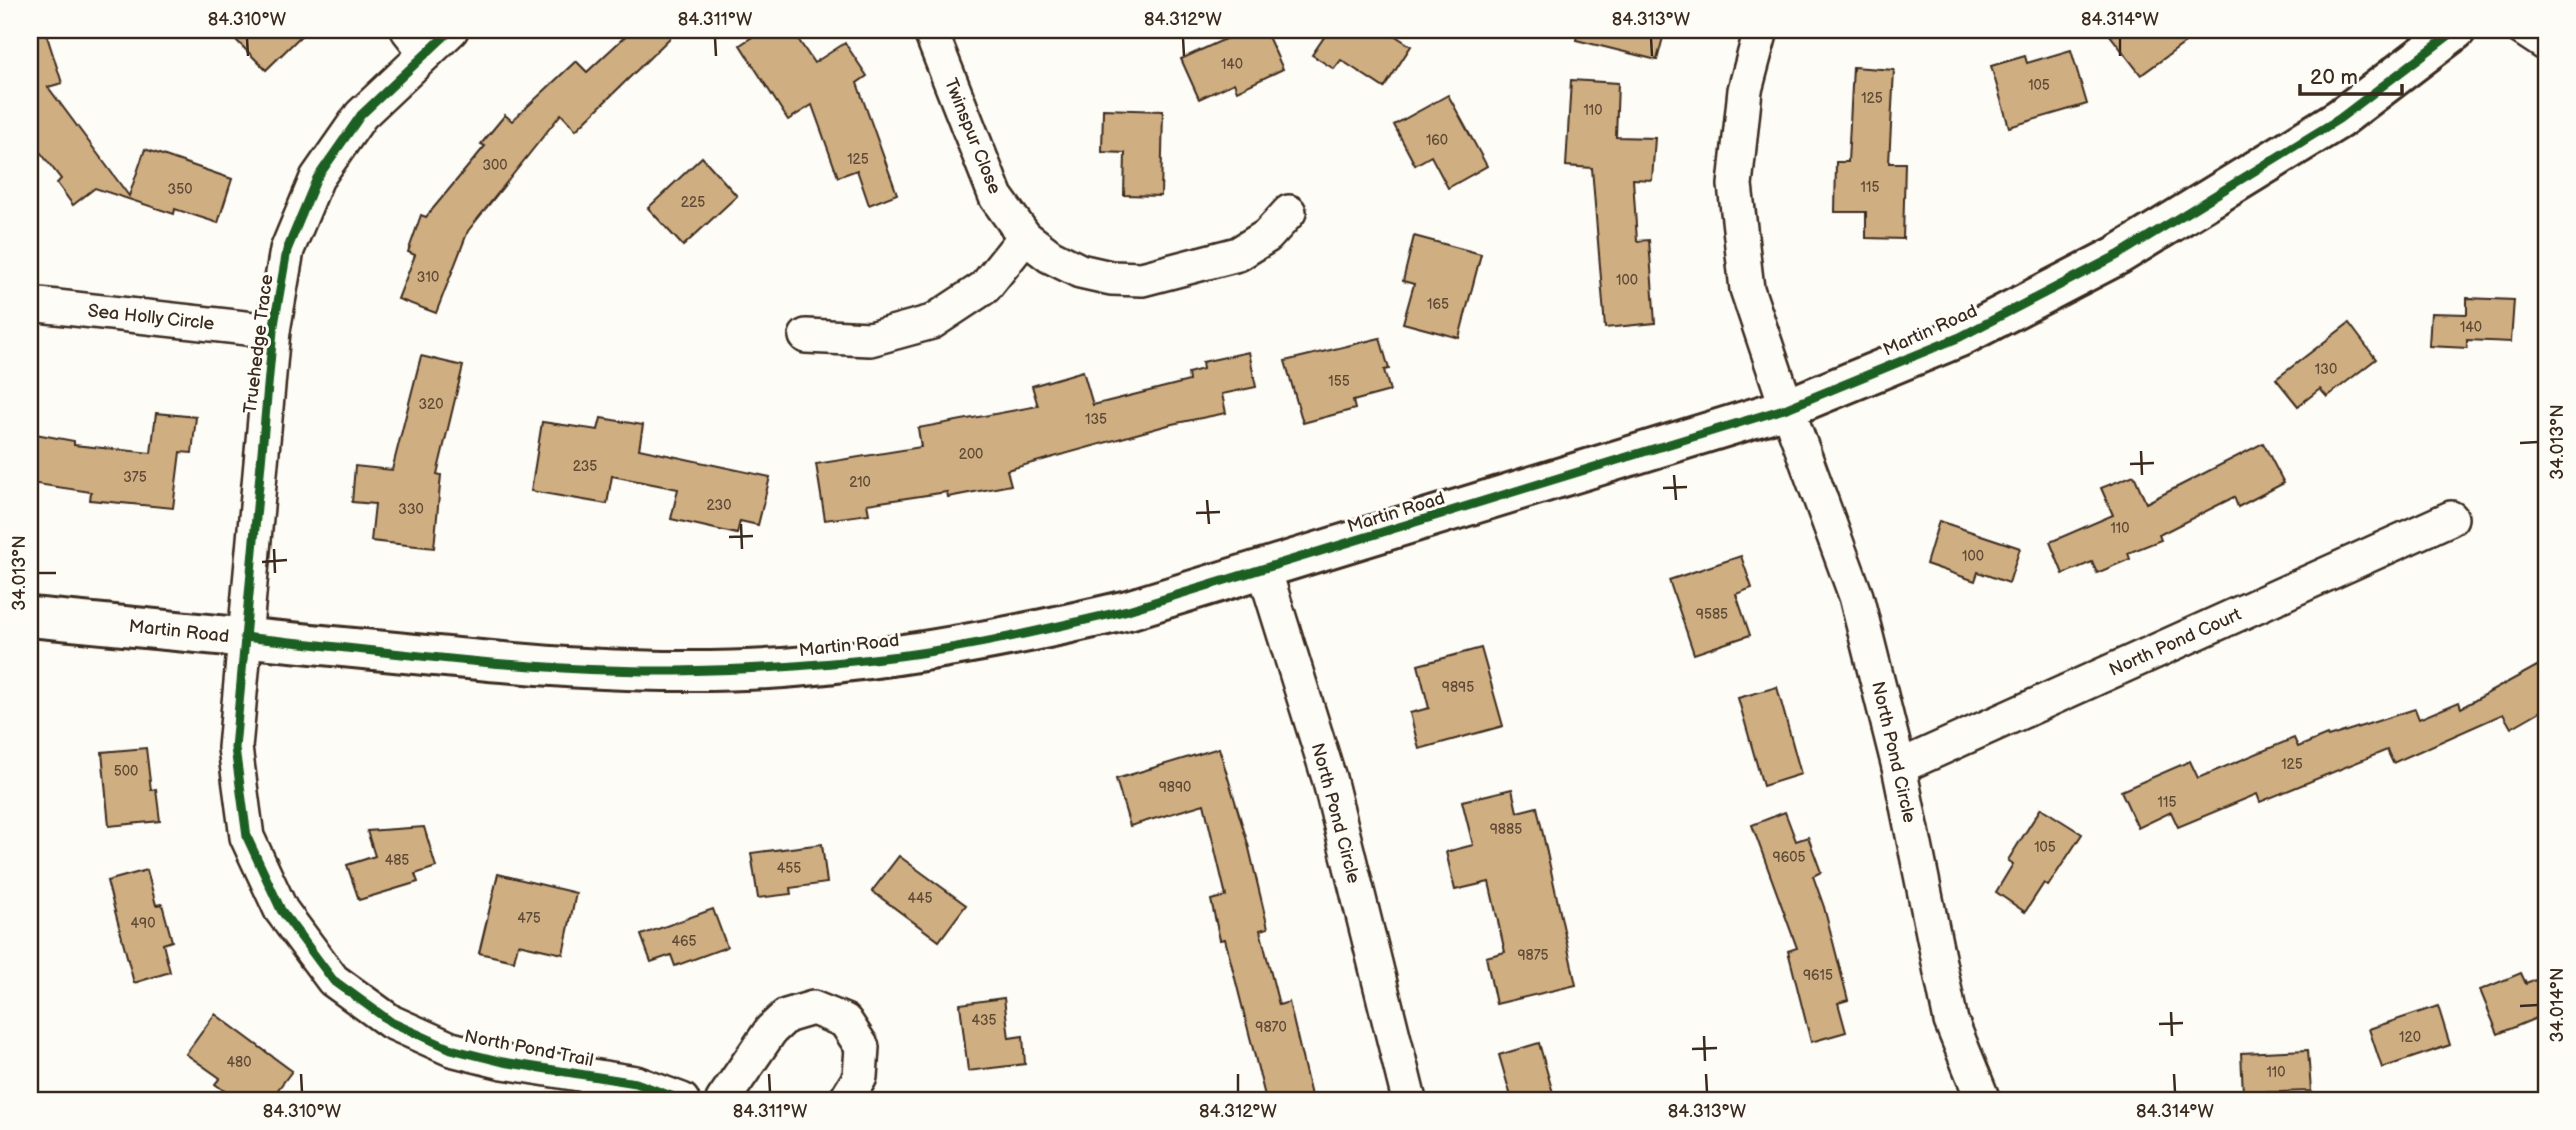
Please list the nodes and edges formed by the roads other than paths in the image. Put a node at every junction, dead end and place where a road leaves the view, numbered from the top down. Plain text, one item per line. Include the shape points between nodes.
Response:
1 (452, 30) edge
2 (930, 30) edge
3 (1761, 30) edge
4 (2456, 30) edge
5 (2511, 30) edge
6 (417, 42) edge
7 (2546, 53) edge
8 (1289, 212) dead end
9 (1025, 237) junction
10 (30, 304) edge
11 (273, 331) junction
12 (806, 337) dead end
13 (1787, 408) junction
14 (2451, 518) dead end
15 (1264, 569) junction
16 (30, 617) edge
17 (244, 638) junction
18 (1899, 767) junction
19 (682, 1100) edge
20 (723, 1100) edge
21 (846, 1100) edge
22 (1409, 1100) edge
23 (1983, 1100) edge

1 - 6 street, Truehedge Trace
2 - 9 street, Twinspur Close via 996,197
3 - 13 street via 1745,90 1735,186 1747,289
4 - 13 street, Martin Road via 2339,119 2118,255 1960,337
5 - 7 lane
6 - 11 street, Truehedge Trace via 317,178 287,250
8 - 9 street, Twinspur Close via 1267,236 1238,254 1142,279 1080,271
9 - 12 street via 985,287 932,322 870,339
10 - 11 street, Sea Holly Circle
11 - 17 street, Truehedge Trace
13 - 15 street, Martin Road
13 - 18 street, North Pond Circle via 1856,596
14 - 18 street, North Pond Court
15 - 17 street, Martin Road via 1128,610 1017,636 900,656 782,668 569,669
15 - 22 street, North Pond Circle via 1329,778
16 - 17 street, Martin Road
17 - 19 street, North Pond Trail via 235,748 247,837 281,910 333,980 391,1021 451,1049 636,1083
18 - 23 street, North Pond Circle via 1951,1021
20 - 21 street via 771,1030 786,1016 813,1009 845,1021 862,1047 860,1077

